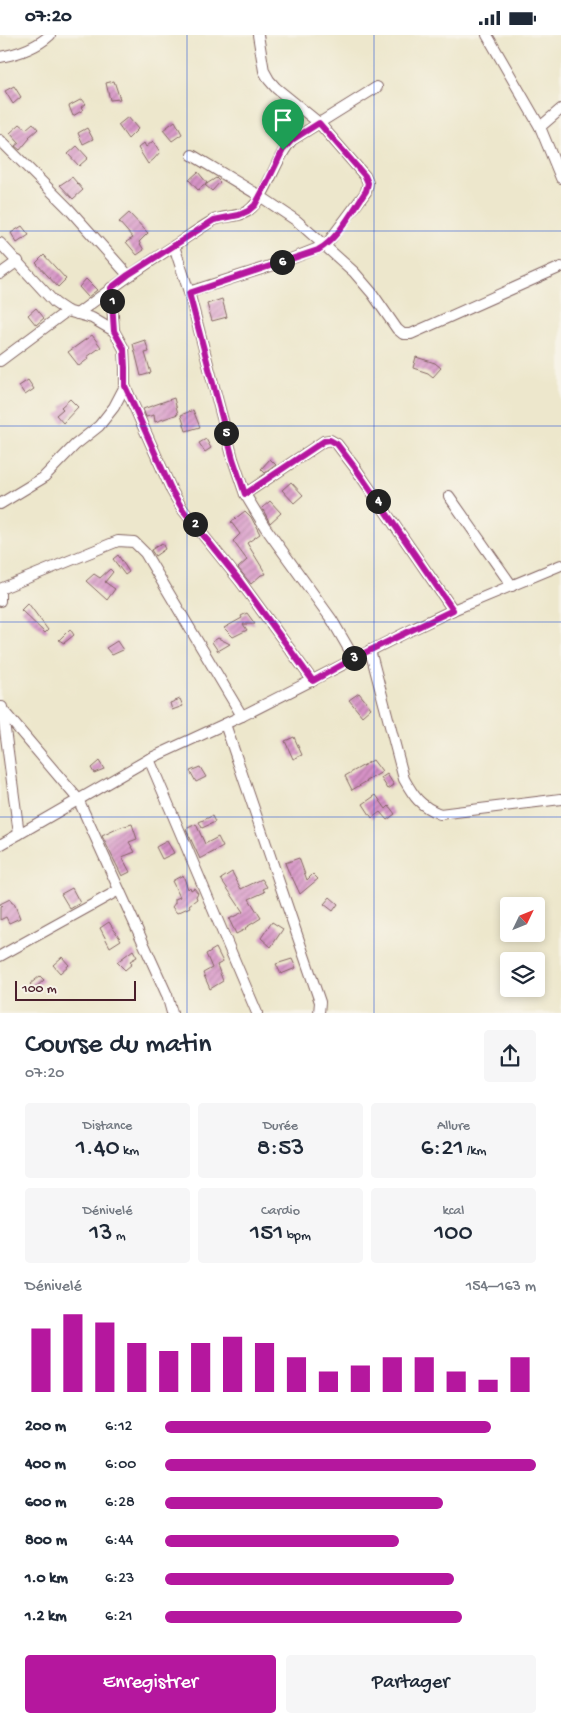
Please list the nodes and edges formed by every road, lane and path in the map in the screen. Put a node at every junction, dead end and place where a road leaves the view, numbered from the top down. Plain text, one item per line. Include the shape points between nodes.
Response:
1 (50, 35) edge
2 (258, 35) edge
3 (487, 35) edge
4 (0, 57) edge
5 (377, 87) dead end
6 (561, 109) edge
7 (319, 123) junction
8 (540, 127) junction
9 (0, 140) edge
10 (192, 155) dead end
11 (561, 178) edge
12 (260, 195) junction
13 (0, 243) edge
14 (326, 245) junction
15 (174, 246) junction
16 (18, 261) junction
17 (561, 267) edge
18 (0, 274) edge
19 (128, 275) junction
20 (111, 288) junction
21 (189, 293) junction
22 (67, 311) junction
23 (78, 314) junction
24 (114, 331) junction
25 (0, 361) edge
26 (125, 386) junction
27 (245, 494) junction
28 (449, 496) dead end
29 (0, 504) edge
30 (561, 565) edge
31 (512, 586) junction
32 (0, 589) edge
33 (0, 601) edge
34 (453, 610) junction
35 (370, 651) junction
36 (354, 658) junction
37 (313, 681) junction
38 (1, 705) edge
39 (242, 716) junction
40 (225, 724) junction
41 (148, 759) junction
42 (78, 799) junction
43 (561, 799) edge
44 (19, 834) junction
45 (0, 845) edge
46 (119, 890) junction
47 (0, 956) edge
48 (172, 1013) edge
49 (257, 1013) edge
50 (319, 1013) edge

1 - 4 street via 41,43
2 - 7 street via 268,80
3 - 8 street
5 - 7 street
6 - 8 street
7 - 12 street via 292,140 283,150
7 - 14 street via 368,183 366,191
8 - 11 street
9 - 19 street via 69,209
10 - 12 street
12 - 14 street
12 - 15 street via 248,211 214,220
13 - 16 street
14 - 17 street via 354,272 403,334 411,334
14 - 21 street
15 - 19 street
15 - 21 street
16 - 18 street
16 - 22 street via 54,303
19 - 20 street
20 - 23 street
20 - 24 street
21 - 27 street
22 - 23 street
22 - 25 street
23 - 24 street via 92,317
24 - 26 street via 124,349
26 - 29 street via 99,426 42,478
26 - 37 street via 183,510
27 - 34 street via 330,440 337,444 356,469
27 - 36 street via 332,620
28 - 31 street
30 - 31 street
31 - 34 street
32 - 33 street
32 - 39 street via 118,541 134,542 145,553
34 - 35 street
35 - 36 street
35 - 43 street via 404,779 413,796 427,809 440,814
36 - 37 street
37 - 39 street
38 - 42 street
38 - 44 street
39 - 40 street
40 - 41 street
40 - 50 street via 320,1002
41 - 42 street
41 - 49 street
42 - 44 street
42 - 46 street
44 - 45 street
46 - 47 street
46 - 48 street via 167,995

